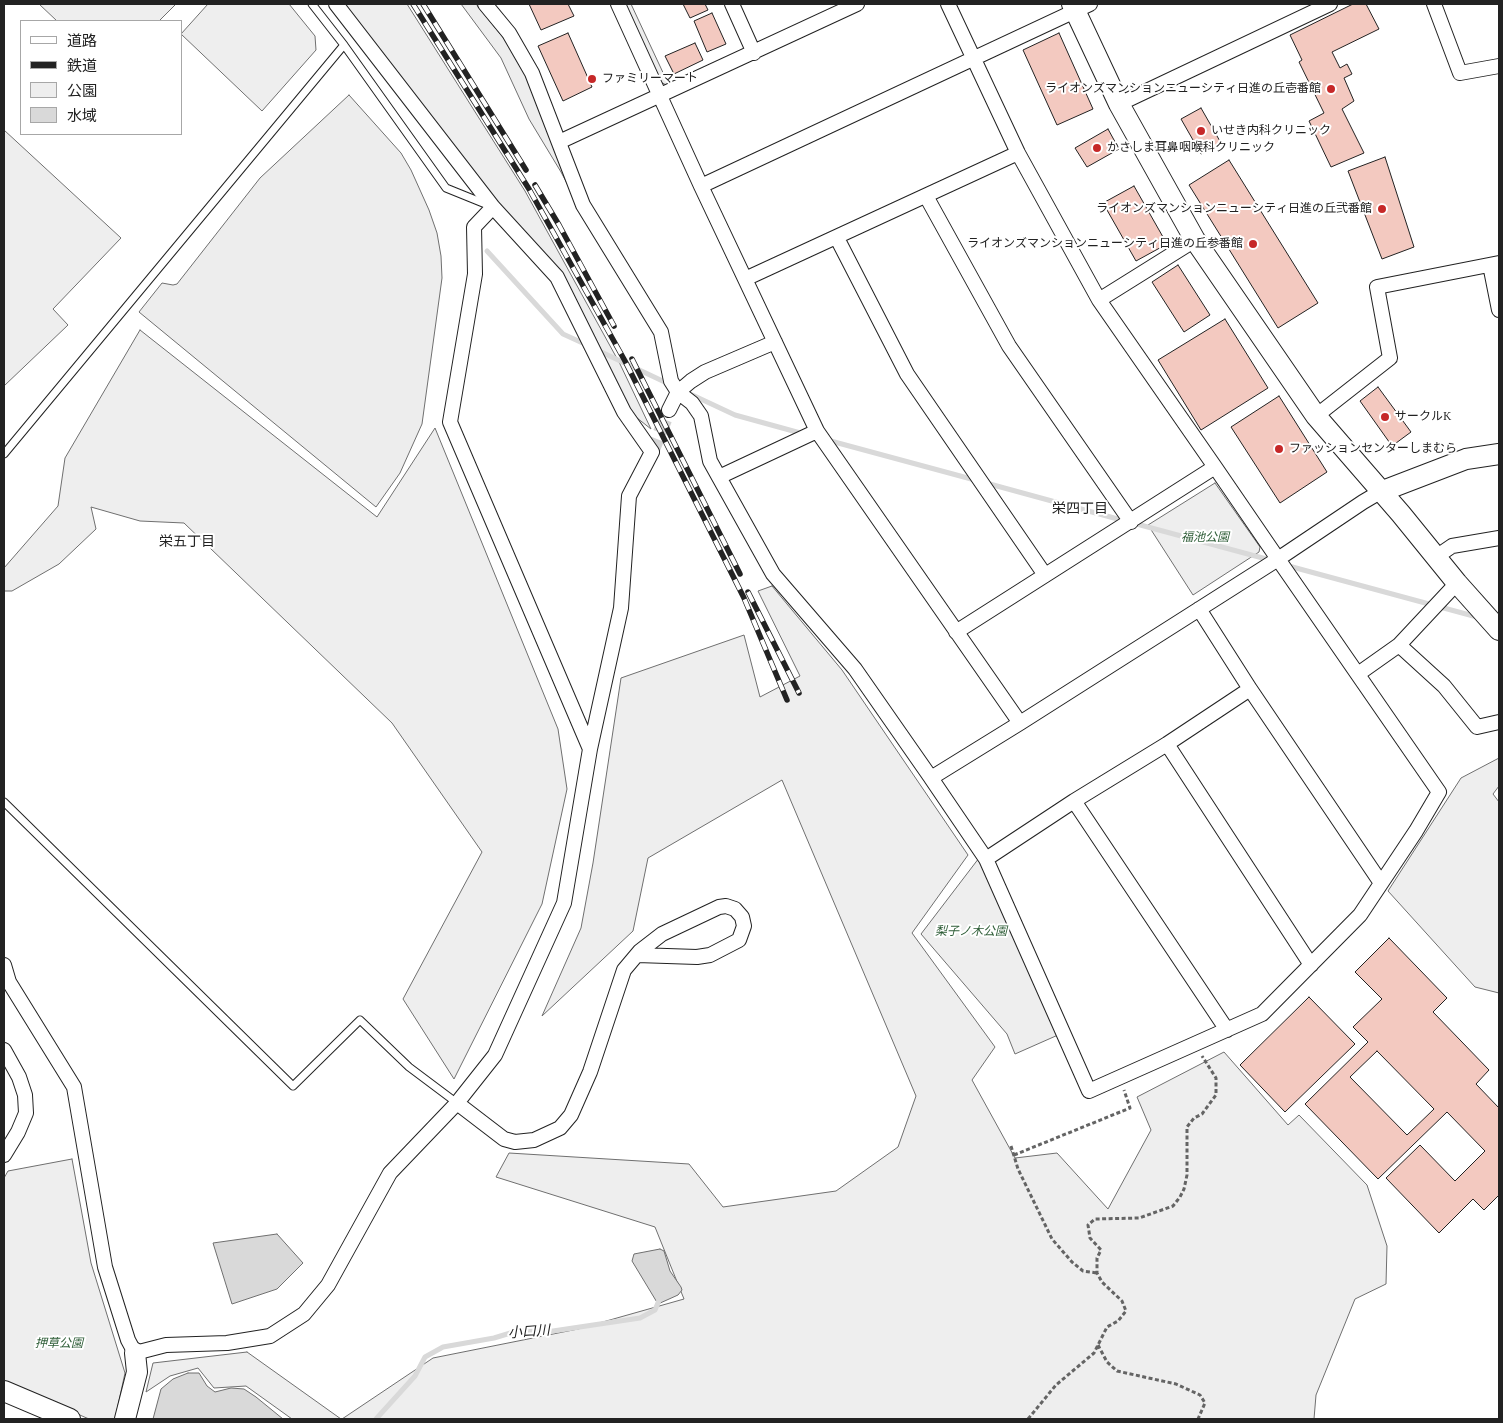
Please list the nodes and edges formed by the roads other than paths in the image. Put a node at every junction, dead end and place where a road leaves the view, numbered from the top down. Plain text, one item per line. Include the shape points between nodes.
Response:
1 (312, 4) edge
2 (336, 4) edge
3 (485, 4) edge
4 (618, 4) edge
5 (732, 4) edge
6 (857, 4) edge
7 (948, 4) edge
8 (1330, 4) edge
9 (1434, 4) edge
10 (1079, 6) edge
11 (841, 7) edge
12 (344, 45) junction
13 (754, 53) junction
14 (974, 57) junction
15 (1499, 66) edge
16 (661, 95) junction
17 (1119, 104) junction
18 (559, 142) junction
19 (1018, 152) junction
20 (701, 186) junction
21 (926, 196) junction
22 (493, 207) junction
23 (837, 238) junction
24 (1194, 240) junction
25 (1495, 264) edge
26 (746, 279) junction
27 (1099, 300) junction
28 (1499, 310) edge
29 (775, 342) junction
30 (678, 392) junction
31 (669, 410) tunnel mouth
32 (1316, 416) junction
33 (817, 431) junction
34 (4, 454) edge
35 (1499, 454) edge
36 (1215, 467) junction
37 (719, 477) junction
38 (1380, 492) junction
39 (1131, 522) junction
40 (1499, 538) edge
41 (1436, 557) junction
42 (1278, 559) junction
43 (1045, 576) junction
44 (1457, 584) junction
45 (1199, 609) junction
46 (1499, 630) edge
47 (956, 632) junction
48 (1399, 645) junction
49 (1358, 674) junction
50 (1250, 689) junction
51 (1499, 722) edge
52 (1020, 723) junction
53 (1167, 744) junction
54 (590, 748) junction
55 (931, 778) junction
56 (1074, 801) junction
57 (4, 802) edge
58 (986, 859) junction
59 (1381, 883) junction
60 (637, 955) junction
61 (4, 965) edge
62 (1311, 965) junction
63 (1228, 1030) junction
64 (4, 1050) edge
65 (457, 1104) junction
66 (4, 1155) edge
67 (135, 1353) junction
68 (4, 1391) edge
69 (70, 1419) edge
70 (125, 1419) edge

1 - 12 lane
2 - 22 street
3 - 18 street via 509,33 532,73
4 - 16 street
5 - 13 street
6 - 11 street
7 - 14 street
8 - 17 street
9 - 15 street via 1460,72
10 - 14 street
10 - 17 street
11 - 13 street
12 - 22 lane via 446,188
12 - 34 lane
13 - 16 street
14 - 19 street
14 - 20 street
16 - 18 street
16 - 20 street
17 - 24 street
18 - 30 street via 583,204 661,332 671,381
19 - 21 street
19 - 27 street
20 - 26 street
21 - 23 street
21 - 39 street via 1009,346
22 - 54 street via 474,227 476,274 450,422
22 - 54 street via 557,277 624,412 652,452 629,496 621,608
23 - 26 street
23 - 43 street via 907,374
24 - 27 street
24 - 32 street
25 - 28 street
25 - 32 street via 1377,287 1390,358
26 - 29 street
27 - 36 street
29 - 30 street via 705,372
29 - 33 street
30 - 31 street
30 - 37 street via 701,416 710,461
32 - 38 street
33 - 37 street
33 - 47 street
35 - 38 street via 1466,459
36 - 39 street
36 - 42 street
37 - 55 street via 773,574 855,669
38 - 41 street
38 - 42 street
39 - 43 street
40 - 41 street via 1452,546
41 - 44 street
42 - 45 street
42 - 49 street
43 - 47 street
44 - 46 street
44 - 48 street
45 - 50 street
45 - 52 street
47 - 52 street
48 - 49 street
48 - 51 street via 1444,686 1477,727
49 - 59 street via 1439,792
50 - 53 street
50 - 59 street
52 - 55 street
53 - 56 street
53 - 62 street
54 - 65 street via 564,904 495,1055
55 - 58 street
56 - 58 street
56 - 63 street
57 - 65 lane via 293,1086 360,1020 409,1068
58 - 63 street via 1089,1091
59 - 62 street via 1360,915
60 - 60 street via 662,934 719,907 735,909 742,917 744,926 739,940 710,955
60 - 65 street via 624,970 590,1072 571,1115 560,1128 534,1140 515,1142 504,1139
61 - 67 street via 9,982 74,1087 105,1267
62 - 63 street via 1262,1014
64 - 66 street via 19,1077 26,1113
65 - 67 street via 390,1173 328,1285 304,1314 270,1336 227,1343 166,1345
67 - 70 street via 137,1372
68 - 69 street

